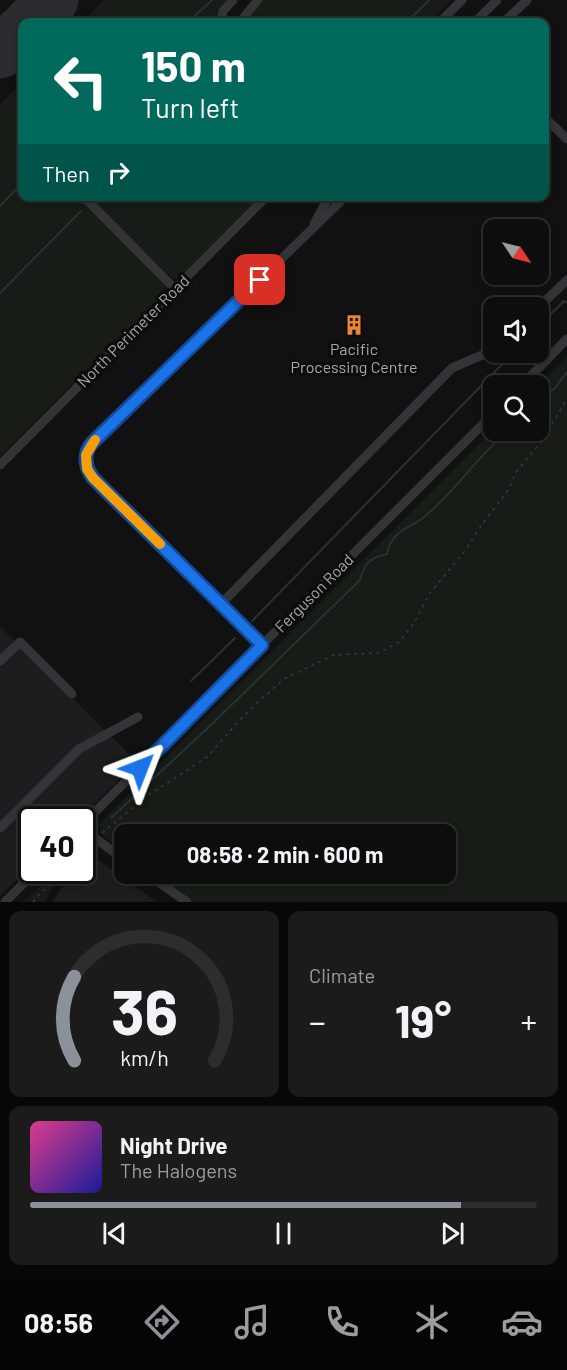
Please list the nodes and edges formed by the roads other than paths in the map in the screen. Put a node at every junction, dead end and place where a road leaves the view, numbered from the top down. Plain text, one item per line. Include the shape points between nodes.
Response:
1 (233, 0) edge
2 (258, 0) edge
3 (462, 0) edge
4 (497, 0) edge
5 (528, 0) edge
6 (222, 18) edge
7 (243, 18) edge
8 (444, 18) edge
9 (479, 18) edge
10 (508, 18) edge
11 (549, 121) edge
12 (565, 133) edge
13 (88, 201) edge
14 (262, 201) edge
15 (326, 201) edge
16 (341, 201) edge
17 (310, 231) junction
18 (567, 280) edge
19 (175, 289) junction
20 (549, 297) edge
21 (567, 339) edge
22 (483, 355) edge
23 (532, 375) edge
24 (483, 424) edge
25 (0, 465) edge
26 (221, 604) junction
27 (262, 645) junction
28 (0, 661) edge
29 (72, 694) dead end
30 (138, 717) dead end
31 (96, 811) edge
32 (0, 828) edge
33 (96, 839) edge
34 (114, 852) edge
35 (23, 884) edge
36 (161, 884) edge
37 (5, 902) edge
38 (187, 902) edge

1 - 6 street
2 - 7 street
3 - 8 street
4 - 9 street
5 - 10 street
11 - 12 street
13 - 19 street
14 - 19 street, North Perimeter Road
15 - 17 street
16 - 17 street
17 - 26 street via 92,443 86,455 87,469 93,478
18 - 20 street
19 - 25 street, North Perimeter Road
21 - 23 street
22 - 26 street via 452,368
24 - 27 street, Ferguson Road
26 - 27 street
27 - 31 street, Ferguson Road
28 - 29 street via 20,642
30 - 32 street via 80,749
33 - 34 street
35 - 37 street
36 - 38 street

